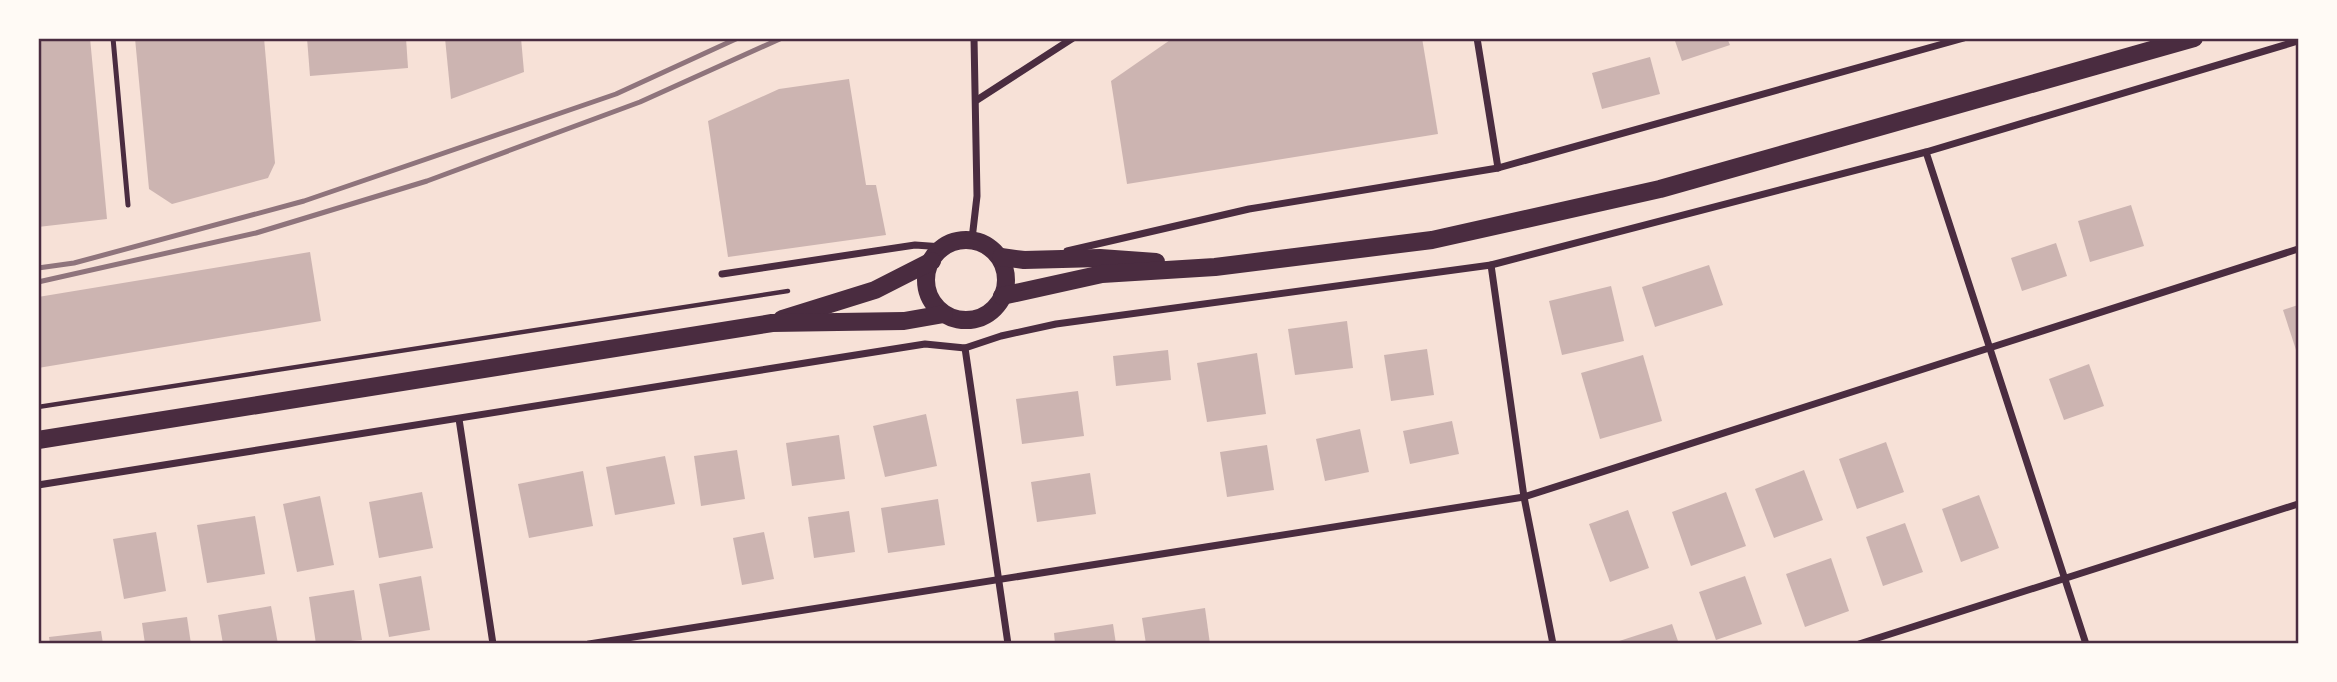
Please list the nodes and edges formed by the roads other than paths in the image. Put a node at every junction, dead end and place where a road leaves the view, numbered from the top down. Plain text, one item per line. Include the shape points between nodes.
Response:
1 (113, 38) edge
2 (974, 38) edge
3 (1073, 38) edge
4 (1478, 38) edge
5 (1964, 38) edge
6 (2194, 38) edge
7 (2298, 41) edge
8 (977, 100) junction
9 (1926, 152) junction
10 (1498, 168) junction
11 (128, 205) dead end
12 (972, 239) junction
13 (2298, 248) edge
14 (938, 254) junction
15 (1002, 257) junction
16 (1024, 260) junction
17 (1491, 265) junction
18 (1215, 267) junction
19 (722, 274) dead end
20 (1002, 296) junction
21 (944, 314) junction
22 (772, 323) junction
23 (1989, 347) junction
24 (965, 348) junction
25 (459, 419) junction
26 (38, 440) edge
27 (38, 485) edge
28 (1524, 497) junction
29 (2298, 504) edge
30 (2064, 577) junction
31 (998, 580) junction
32 (493, 643) edge
33 (589, 643) edge
34 (1008, 643) edge
35 (1553, 643) edge
36 (1859, 643) edge
37 (2086, 643) edge

1 - 11 lane
2 - 8 street
3 - 8 street
4 - 10 street
5 - 10 street
6 - 18 main road via 1660,188 1432,240
7 - 9 street
8 - 12 street
9 - 17 street
9 - 23 street
10 - 16 street via 1249,209
12 - 14 main road
12 - 15 main road
13 - 23 street
14 - 19 street via 915,245
14 - 21 main road via 926,277 928,293
14 - 22 main road via 876,290
15 - 16 main road
15 - 20 main road via 1006,279
16 - 18 main road via 1100,258
17 - 24 street via 1056,324
17 - 28 street
18 - 20 main road via 1102,274
20 - 21 main road via 991,311 970,322
21 - 22 main road via 904,321
22 - 26 main road
23 - 28 street
23 - 30 street
24 - 25 street via 925,344
24 - 31 street
25 - 27 street
25 - 32 street
28 - 31 street
28 - 35 street
29 - 30 street
30 - 36 street
30 - 37 street
31 - 33 street
31 - 34 street

